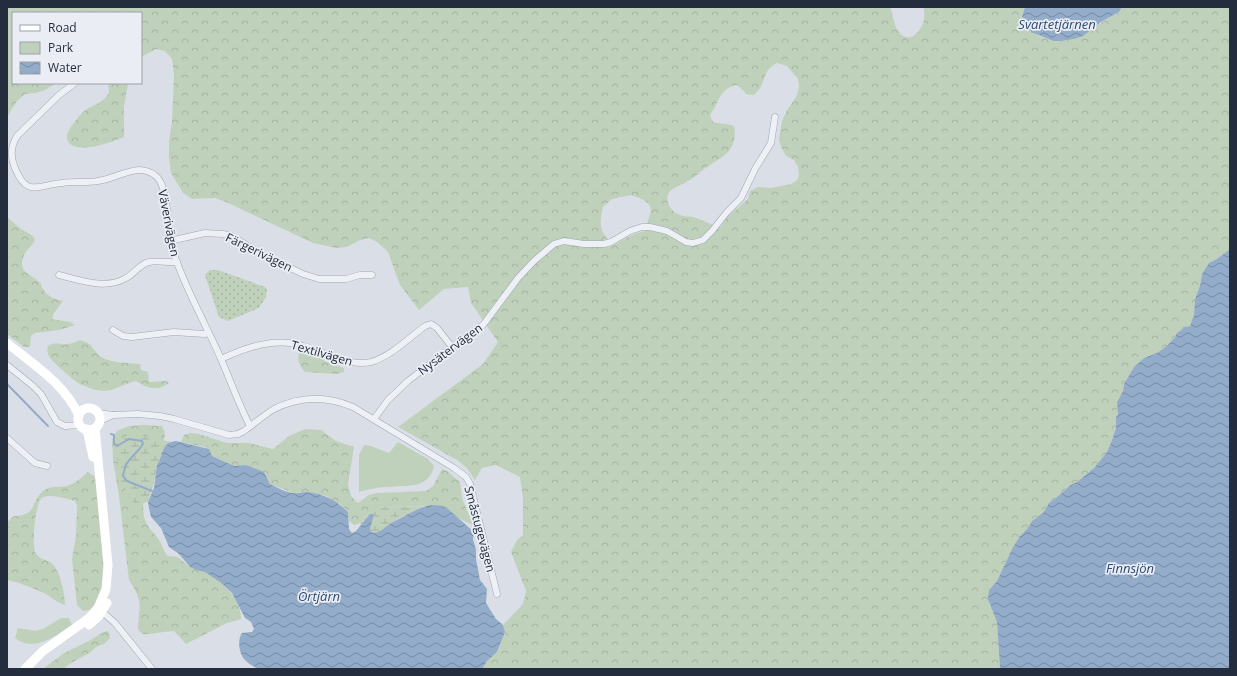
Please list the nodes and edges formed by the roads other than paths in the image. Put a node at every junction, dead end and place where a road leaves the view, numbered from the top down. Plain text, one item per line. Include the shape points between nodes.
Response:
1 (74, 84) edge
2 (775, 117) dead end
3 (170, 241) junction
4 (177, 262) junction
5 (372, 275) dead end
6 (59, 276) dead end
7 (113, 330) dead end
8 (208, 333) junction
9 (7, 343) edge
10 (452, 347) junction
11 (221, 359) junction
12 (7, 365) edge
13 (67, 395) junction
14 (374, 418) junction
15 (89, 421) junction
16 (250, 426) junction
17 (7, 438) edge
18 (47, 466) dead end
19 (497, 594) dead end
20 (100, 610) junction
21 (24, 669) edge
22 (152, 669) edge

1 - 3 street, Väverivägen via 28,124 13,142 13,162 20,178 30,187 40,188 60,183 98,181 144,170 157,176 163,186
2 - 10 street, Nysätervägen via 771,143 741,198 704,240 686,242 667,231 650,226 630,231 604,244 559,242 548,248 518,278 483,325
3 - 4 street, Väverivägen
3 - 5 street, Färgerivägen via 205,233 224,234 303,274 319,279 346,279
4 - 6 street via 147,262 125,279 111,283 88,283
4 - 8 street, Väverivägen
7 - 8 street via 123,336 132,337 174,332
8 - 11 street, Väverivägen
9 - 13 street via 45,373
10 - 11 street, Textilvägen via 431,324 386,355 365,363 340,359 303,345 277,342 255,345
10 - 14 street, Nysätervägen via 397,390
11 - 16 street, Väverivägen
12 - 15 street via 41,394 57,422 68,425
13 - 15 street
13 - 15 street via 87,408 94,409
14 - 16 street via 339,401 315,398 284,405
14 - 19 street, Småstugevägen via 466,478 470,484
15 - 16 street via 113,415 160,416 228,435 238,434
15 - 20 street via 94,462 100,479 111,580 111,590
17 - 18 street via 35,463
20 - 21 street via 96,620 85,629 52,644
20 - 22 street via 115,623

